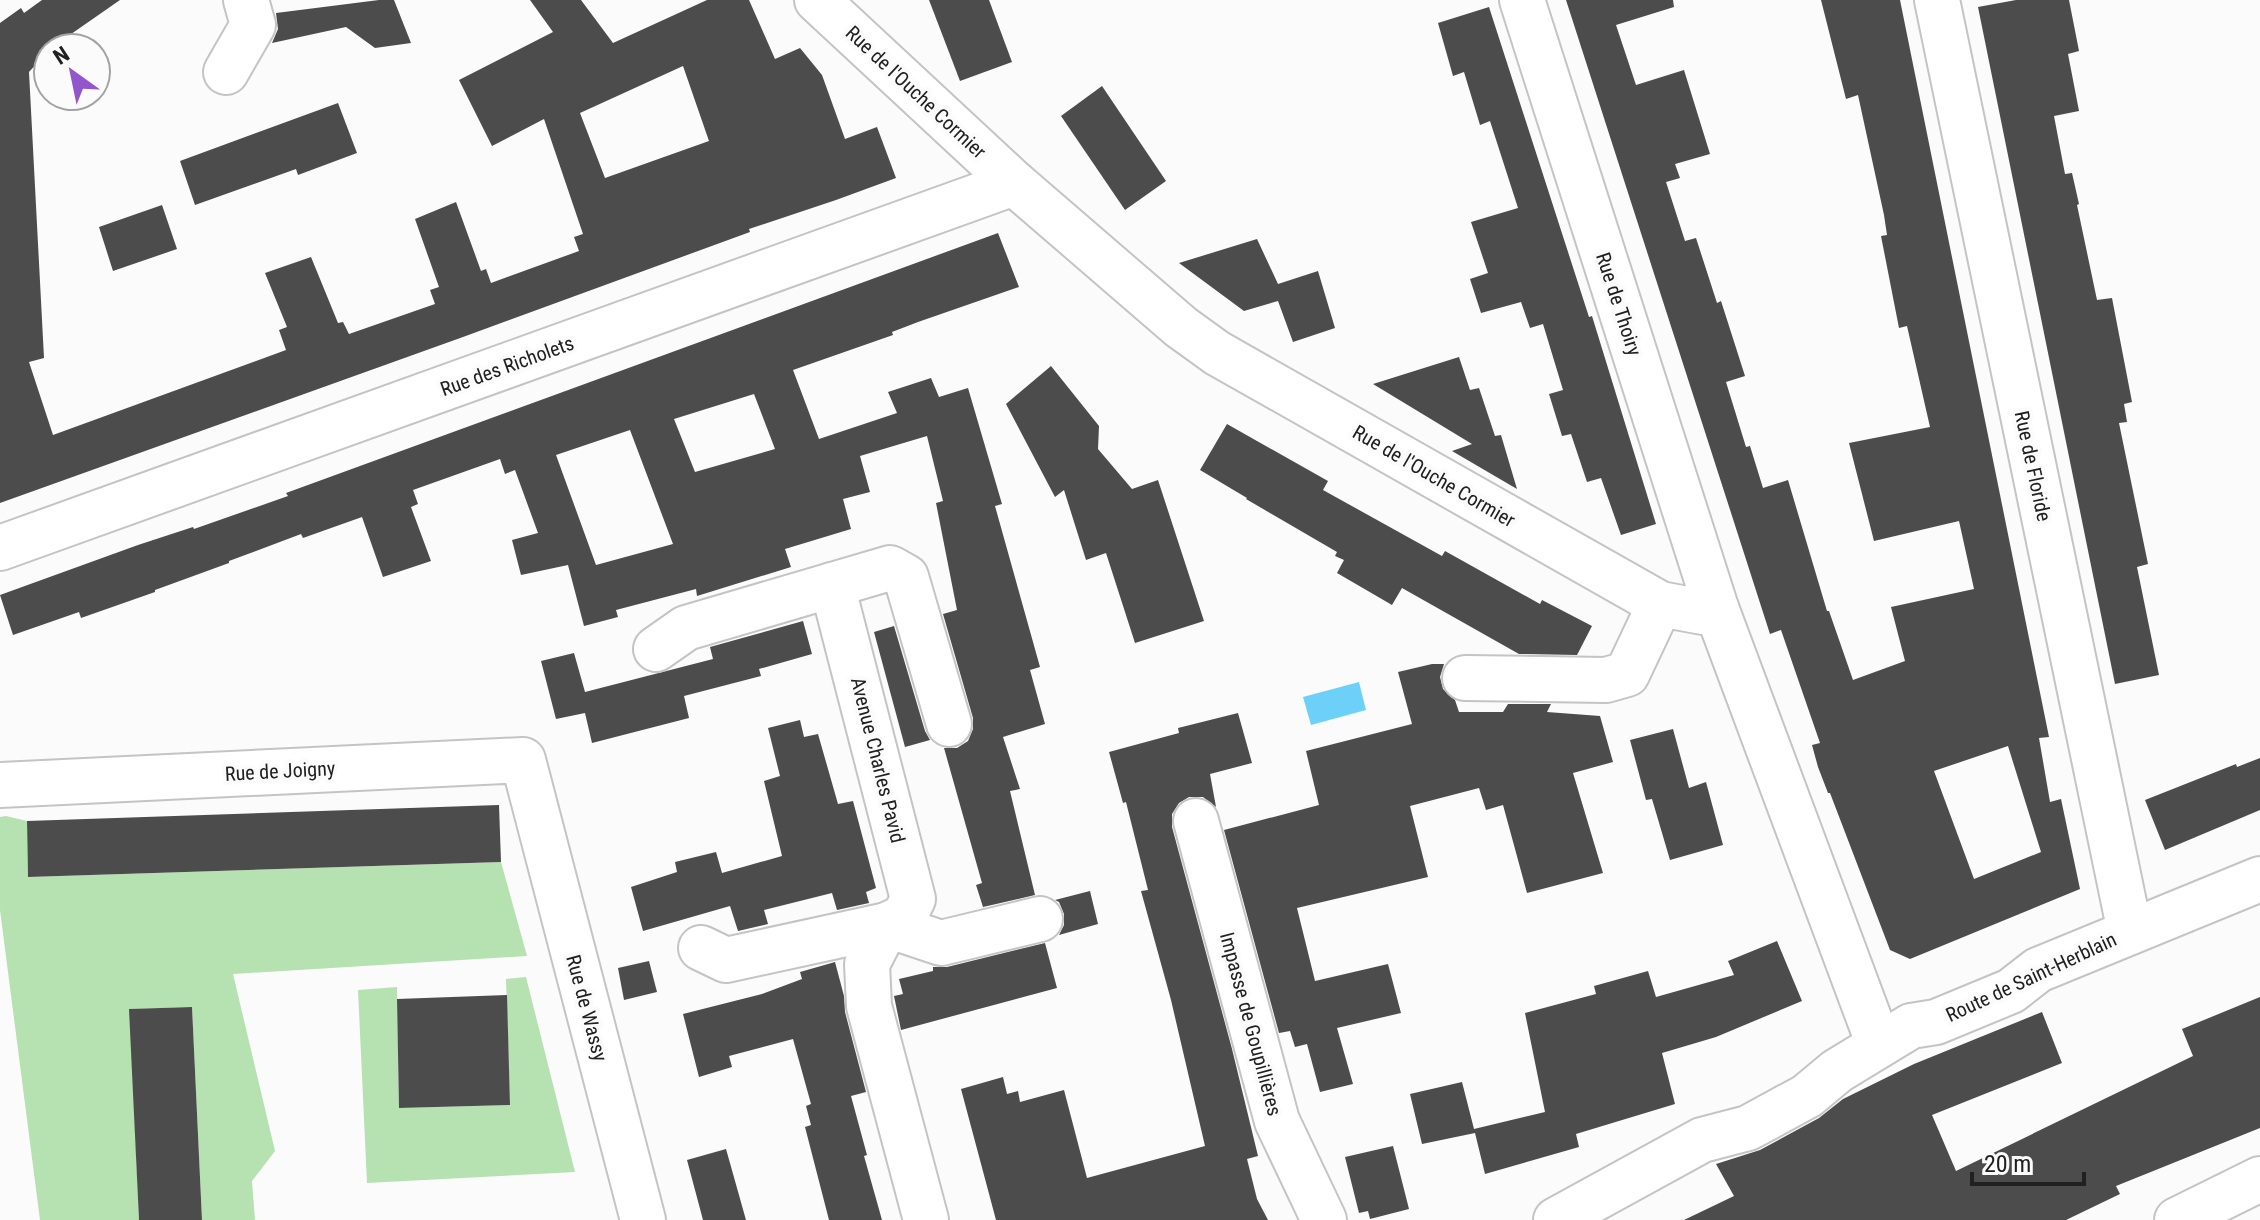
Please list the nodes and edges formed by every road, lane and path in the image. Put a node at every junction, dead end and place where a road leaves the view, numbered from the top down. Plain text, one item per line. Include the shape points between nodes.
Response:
1 (246, 0) edge
2 (817, 0) edge
3 (1522, 0) edge
4 (1937, 0) edge
5 (226, 72) dead end
6 (1014, 183) junction
7 (0, 548) edge
8 (832, 585) junction
9 (1660, 604) junction
10 (1716, 608) junction
11 (656, 649) dead end
12 (1465, 678) dead end
13 (949, 724) dead end
14 (0, 785) edge
15 (533, 796) joint
16 (1196, 821) dead end
17 (2260, 879) edge
18 (1040, 919) dead end
19 (887, 925) junction
20 (2130, 932) junction
21 (701, 948) dead end
22 (1879, 1045) junction
23 (2260, 1179) edge
24 (643, 1220) edge
25 (926, 1220) edge
26 (1324, 1220) edge
27 (1556, 1220) edge
28 (2177, 1220) edge

1 - 5 street via 253,25
2 - 6 street, Rue de l'Ouche Cormier
3 - 10 street, Rue de Thoiry
4 - 20 street, Rue de Floride
6 - 7 street, Rue des Richolets
6 - 9 street, Rue de l'Ouche Cormier via 1217,353
8 - 11 street via 686,628
8 - 13 street via 890,568 906,577
8 - 19 street, Avenue Charles Pavid via 913,899 904,917
9 - 10 street, Rue de l'Ouche Cormier via 1703,612
9 - 12 street via 1627,674 1606,680
10 - 22 street
14 - 15 street, Rue de Joigny via 523,760
15 - 24 street, Rue de Wassy
16 - 26 street, Impasse de Goupillières via 1277,1121
17 - 20 street, Route de Saint-Herblain
18 - 19 street via 941,943
19 - 21 street via 726,960
19 - 25 street, Avenue Charles Pavid via 867,964 869,1006
20 - 22 street, Route de Saint-Herblain via 2038,970 2011,991 1936,1022 1911,1026
22 - 27 street, Route de Saint-Herblain via 1807,1096 1748,1128 1702,1140
23 - 28 street

